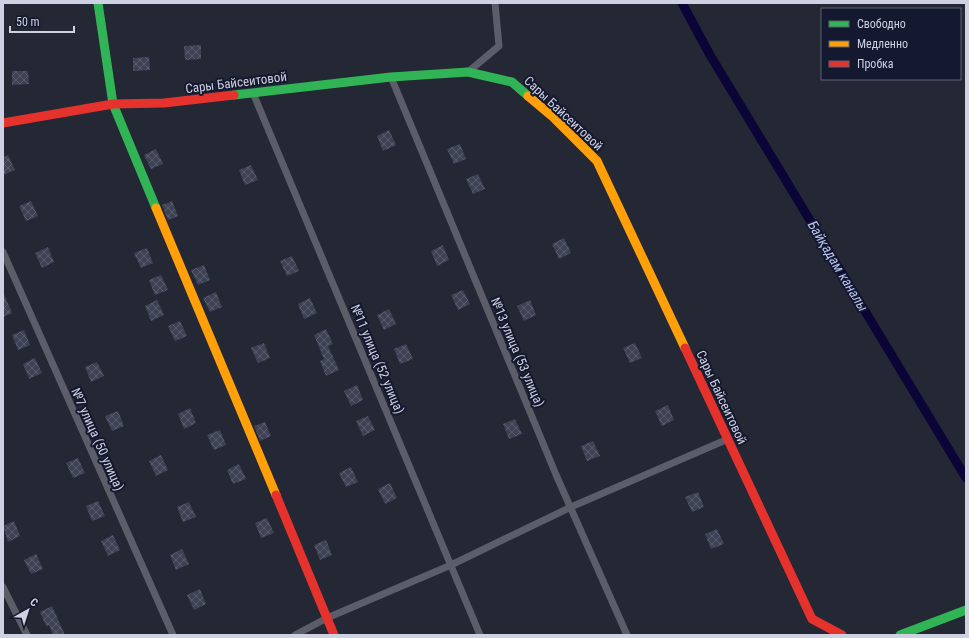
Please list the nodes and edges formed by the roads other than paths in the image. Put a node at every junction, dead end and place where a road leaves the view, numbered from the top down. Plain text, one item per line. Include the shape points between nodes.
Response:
1 (98, 3) edge
2 (495, 3) edge
3 (468, 72) junction
4 (391, 77) junction
5 (253, 93) junction
6 (112, 104) junction
7 (3, 123) edge
8 (3, 252) edge
9 (728, 439) junction
10 (570, 507) junction
11 (451, 565) junction
12 (3, 587) edge
13 (966, 610) edge
14 (327, 618) junction
15 (27, 635) edge
16 (173, 635) edge
17 (295, 635) edge
18 (334, 635) edge
19 (480, 635) edge
20 (627, 635) edge
21 (842, 635) edge
22 (900, 635) edge

1 - 6 street
2 - 3 street via 499,46
3 - 4 street, Сары Байсеитовой
3 - 9 street, Сары Байсеитовой via 512,82 553,117 597,161
4 - 5 street, Сары Байсеитовой
4 - 10 street, №13 улица (53 улица)
5 - 6 street, Сары Байсеитовой via 164,103
5 - 11 street, №11 улица (52 улица)
6 - 7 street, Сары Байсеитовой
6 - 14 street
8 - 16 street, №7 улица (50 улица)
9 - 10 street
9 - 21 street, Сары Байсеитовой via 812,619
10 - 11 street
10 - 20 street, №13 улица (53 улица)
11 - 14 street
11 - 19 street, №11 улица (52 улица)
12 - 15 street
13 - 22 street
14 - 17 street
14 - 18 street

